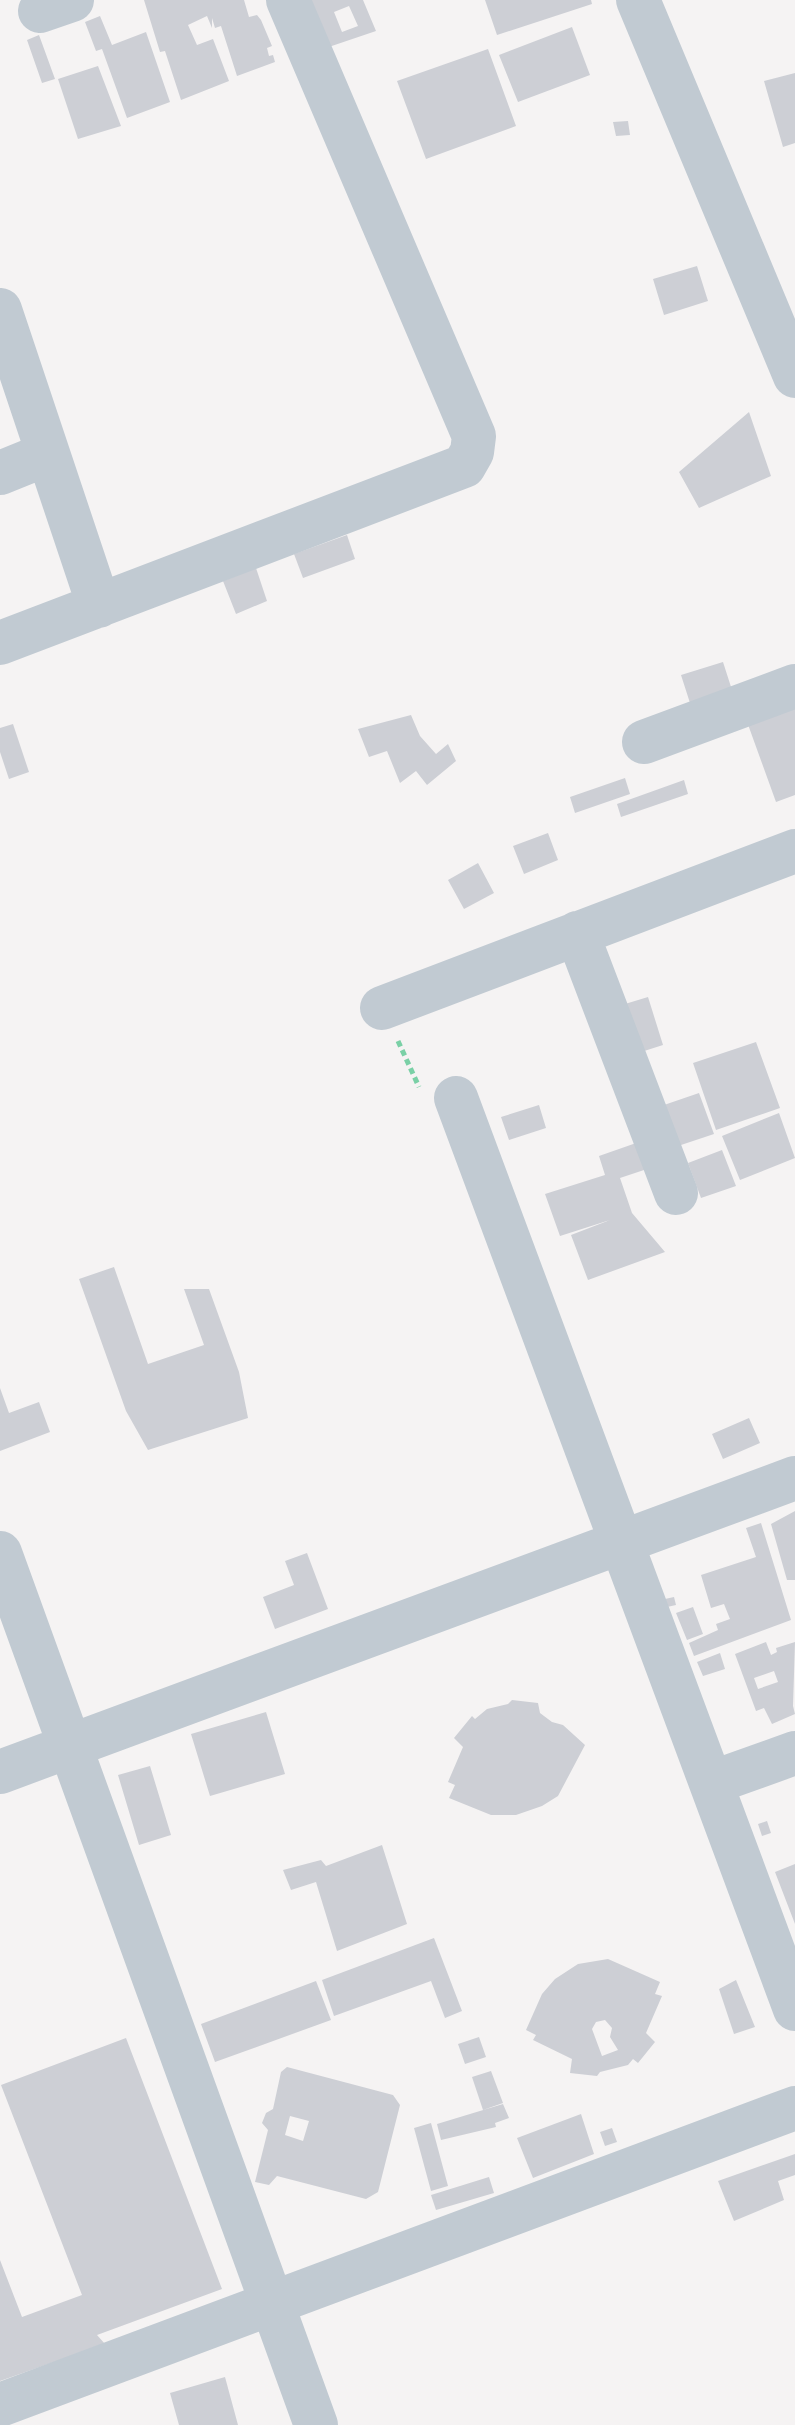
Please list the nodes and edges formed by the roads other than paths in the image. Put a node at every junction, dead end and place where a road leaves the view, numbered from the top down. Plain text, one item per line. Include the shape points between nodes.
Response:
1 (288, 0) edge
2 (638, 0) edge
3 (0, 310) edge
4 (795, 376) edge
5 (47, 454) junction
6 (0, 473) edge
7 (99, 606) junction
8 (0, 643) edge
9 (795, 686) edge
10 (644, 742) dead end
11 (795, 851) edge
12 (577, 933) junction
13 (382, 1008) road end
14 (456, 1098) road end
15 (676, 1193) dead end
16 (795, 1478) edge
17 (621, 1542) junction
18 (0, 1553) edge
19 (70, 1746) junction
20 (795, 1753) edge
21 (0, 1772) edge
22 (711, 1783) junction
23 (795, 2009) edge
24 (795, 2108) edge
25 (272, 2304) junction
26 (0, 2405) edge
27 (316, 2425) edge

1 - 7 street via 474,436 472,452 464,466
2 - 4 street
3 - 5 street
5 - 6 street
5 - 7 street
7 - 8 street
9 - 10 street
11 - 12 street
12 - 13 street
12 - 15 street
14 - 17 street
16 - 17 street
17 - 19 street
17 - 22 street
18 - 19 street
19 - 21 street
19 - 25 street
20 - 22 street
22 - 23 street
24 - 25 street
25 - 26 street
25 - 27 street

